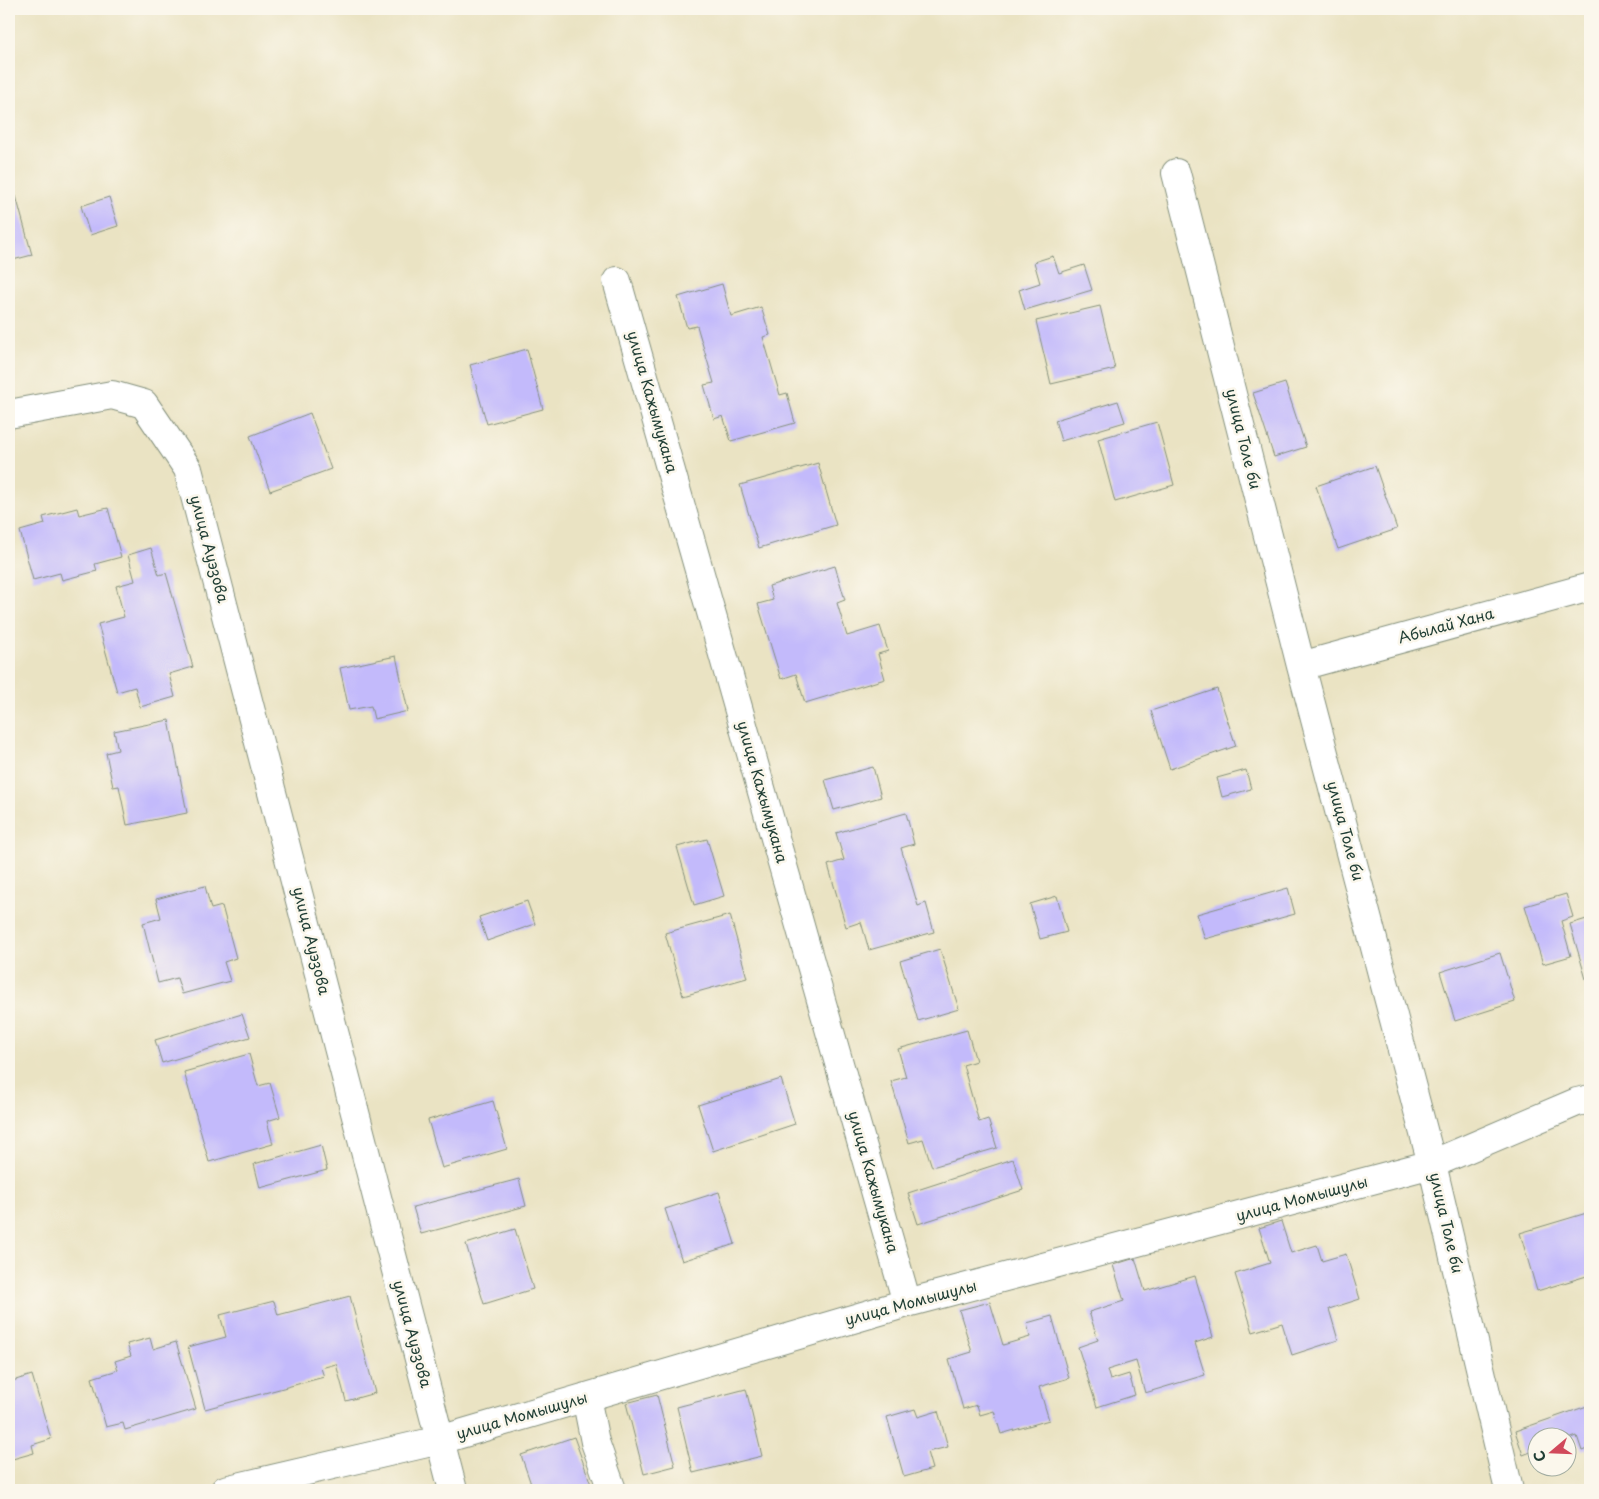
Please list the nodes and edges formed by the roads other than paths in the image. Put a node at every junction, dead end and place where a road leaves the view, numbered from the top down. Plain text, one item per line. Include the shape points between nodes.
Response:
1 (1176, 173) dead end
2 (617, 281) dead end
3 (9, 414) edge
4 (1590, 587) edge
5 (1301, 666) junction
6 (1590, 1098) edge
7 (1432, 1164) junction
8 (907, 1303) junction
9 (586, 1397) junction
10 (440, 1440) junction
11 (225, 1490) edge
12 (453, 1490) edge
13 (612, 1490) edge
14 (1509, 1490) edge

1 - 5 street, улица Толе би
2 - 8 street, улица Кажымукана
3 - 10 street, улица Ауэзова via 112,395 144,404 188,469
4 - 5 street, Абылай Хана
5 - 7 street, улица Толе би
6 - 7 street, улица Момышулы
7 - 8 street, улица Момышулы
7 - 14 street, улица Толе би
8 - 9 street, улица Момышулы
9 - 10 street, улица Момышулы
9 - 13 street via 595,1442
10 - 11 street, улица Момышулы
10 - 12 street, улица Ауэзова

